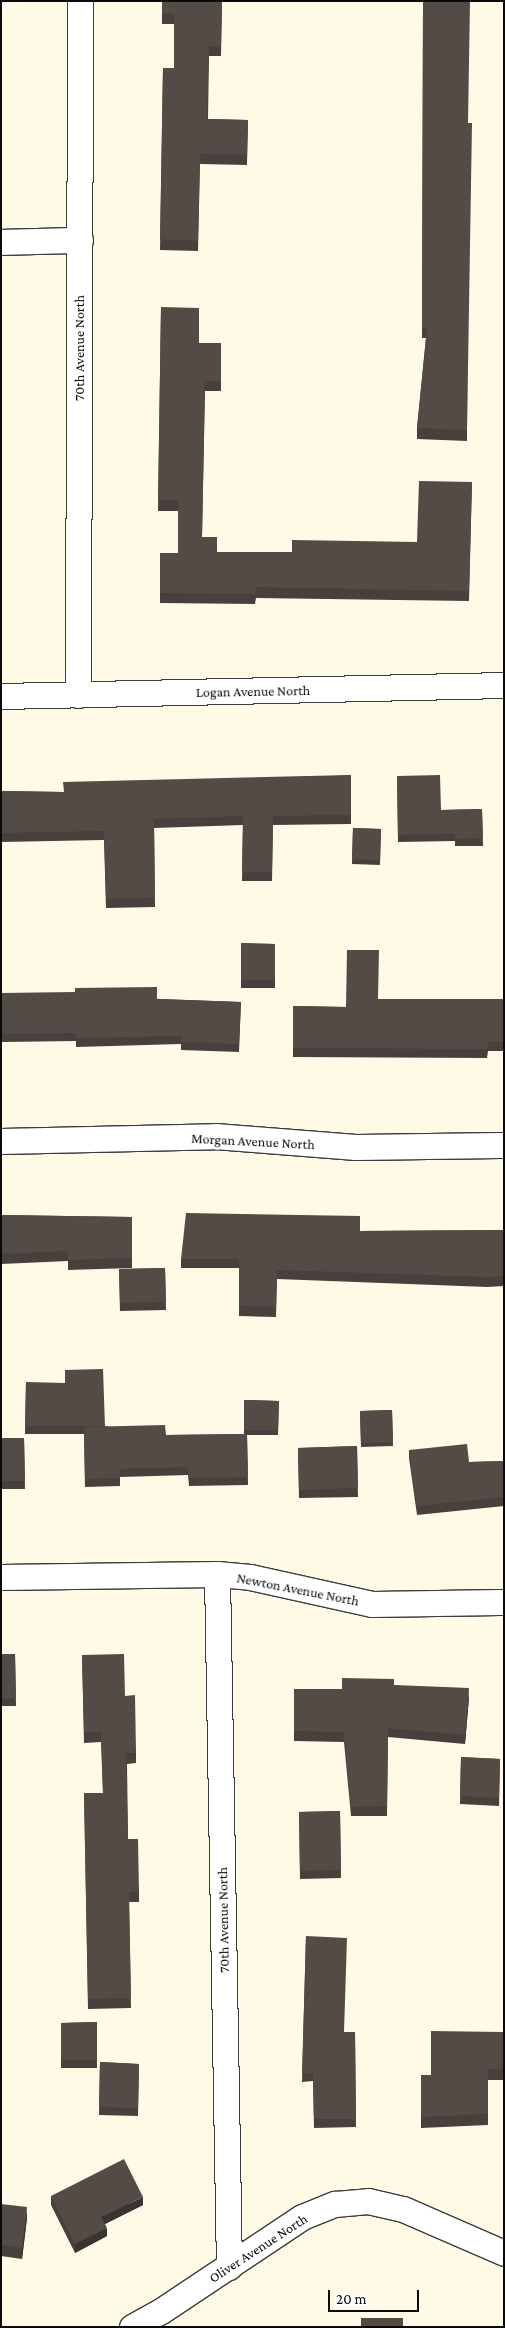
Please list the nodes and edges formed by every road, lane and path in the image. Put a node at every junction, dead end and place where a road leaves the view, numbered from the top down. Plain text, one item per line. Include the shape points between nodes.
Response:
1 (80, 1) edge
2 (80, 240) junction
3 (1, 242) edge
4 (504, 685) edge
5 (78, 695) junction
6 (1, 696) edge
7 (1, 1141) edge
8 (504, 1145) edge
9 (217, 1574) junction
10 (1, 1577) edge
11 (504, 1602) edge
12 (504, 2253) edge
13 (229, 2267) junction
14 (132, 2327) edge

1 - 2 street, 70th Avenue North
2 - 3 street
2 - 5 street, 70th Avenue North
4 - 5 street, Logan Avenue North
5 - 6 street, Logan Avenue North
7 - 8 street, Morgan Avenue North via 215,1136 356,1147
9 - 10 street, Newton Avenue North
9 - 11 street, Newton Avenue North via 260,1579 372,1604
9 - 13 street, 70th Avenue North
12 - 13 street, Oliver Avenue North via 403,2209 368,2201 335,2204 302,2218
13 - 14 street, Oliver Avenue North

